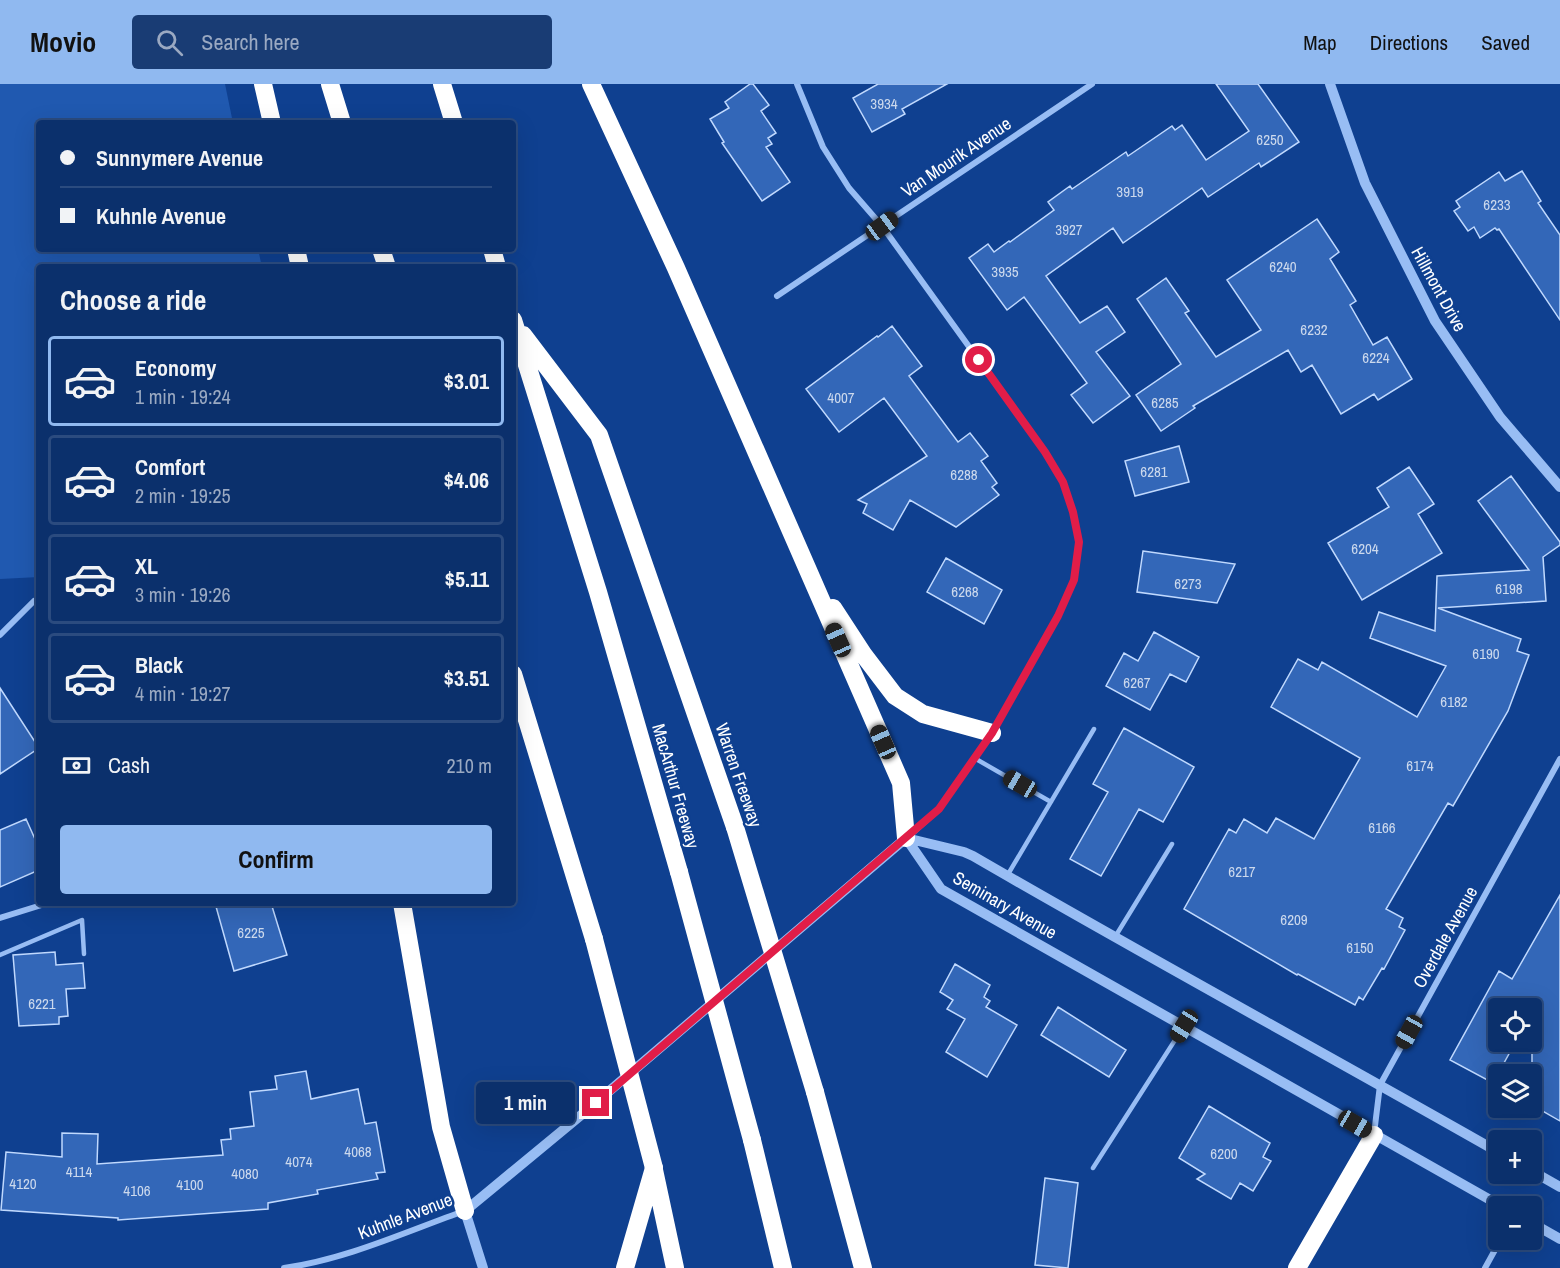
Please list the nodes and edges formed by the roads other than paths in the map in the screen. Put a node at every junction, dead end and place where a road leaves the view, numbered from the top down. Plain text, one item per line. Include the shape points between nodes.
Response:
1 (262, 84) edge
2 (330, 84) edge
3 (442, 84) edge
4 (591, 84) edge
5 (797, 84) edge
6 (1092, 84) edge
7 (1330, 84) edge
8 (271, 120) edge
9 (341, 120) edge
10 (453, 120) edge
11 (882, 226) junction
12 (777, 296) dead end
13 (516, 326) edge
14 (516, 332) edge
15 (1560, 487) edge
16 (801, 558) junction
17 (34, 601) dead end
18 (0, 635) edge
19 (516, 684) edge
20 (1094, 729) dead end
21 (992, 733) junction
22 (976, 759) junction
23 (1560, 759) edge
24 (1051, 802) junction
25 (906, 838) junction
26 (1172, 844) dead end
27 (1007, 876) junction
28 (38, 906) edge
29 (403, 906) edge
30 (0, 918) edge
31 (1114, 937) junction
32 (84, 954) dead end
33 (0, 955) edge
34 (1184, 1026) junction
35 (1380, 1085) junction
36 (1374, 1135) junction
37 (1488, 1146) edge
38 (654, 1168) junction
39 (1093, 1168) dead end
40 (1542, 1176) edge
41 (1560, 1187) edge
42 (1488, 1199) edge
43 (465, 1211) junction
44 (1542, 1229) edge
45 (1560, 1239) edge
46 (1495, 1250) edge
47 (284, 1268) edge
48 (483, 1268) edge
49 (625, 1268) edge
50 (675, 1268) edge
51 (783, 1268) edge
52 (863, 1268) edge
53 (1297, 1268) edge
54 (1485, 1268) edge

1 - 8 highway
2 - 9 highway
3 - 10 highway
4 - 16 highway via 676,268
5 - 11 street via 823,147 849,188
6 - 11 street, Van Mourik Avenue
7 - 15 street, Hillmont Drive via 1365,183 1435,321 1500,417
11 - 12 street, Van Mourik Avenue
11 - 21 street via 1045,452 1063,482 1073,512 1079,542 1074,580
13 - 52 highway, Warren Freeway, bridge via 599,435 735,827
14 - 51 highway, MacArthur Freeway, bridge via 598,592 679,872
16 - 21 highway via 895,696 923,714
16 - 25 highway via 901,783
17 - 18 street
19 - 38 highway, bridge via 594,939
20 - 24 lane
21 - 22 street
22 - 24 lane
22 - 25 street via 939,809
23 - 35 street, Overdale Avenue
24 - 27 lane
25 - 27 street, Seminary Avenue via 964,852
25 - 34 street, Seminary Avenue via 941,889
25 - 43 street, Kuhnle Avenue
26 - 31 lane
27 - 31 street, Seminary Avenue
28 - 30 street
29 - 43 highway via 441,1127
31 - 35 street, Seminary Avenue
32 - 33 lane via 82,920
34 - 36 street, Seminary Avenue
34 - 39 lane
35 - 36 street, Overdale Avenue
35 - 37 street, Seminary Avenue
36 - 42 street, Seminary Avenue
36 - 53 highway
38 - 49 highway
38 - 50 highway
40 - 41 street
43 - 47 street, Kuhnle Avenue via 369,1248
43 - 48 street
44 - 45 street
46 - 54 street

